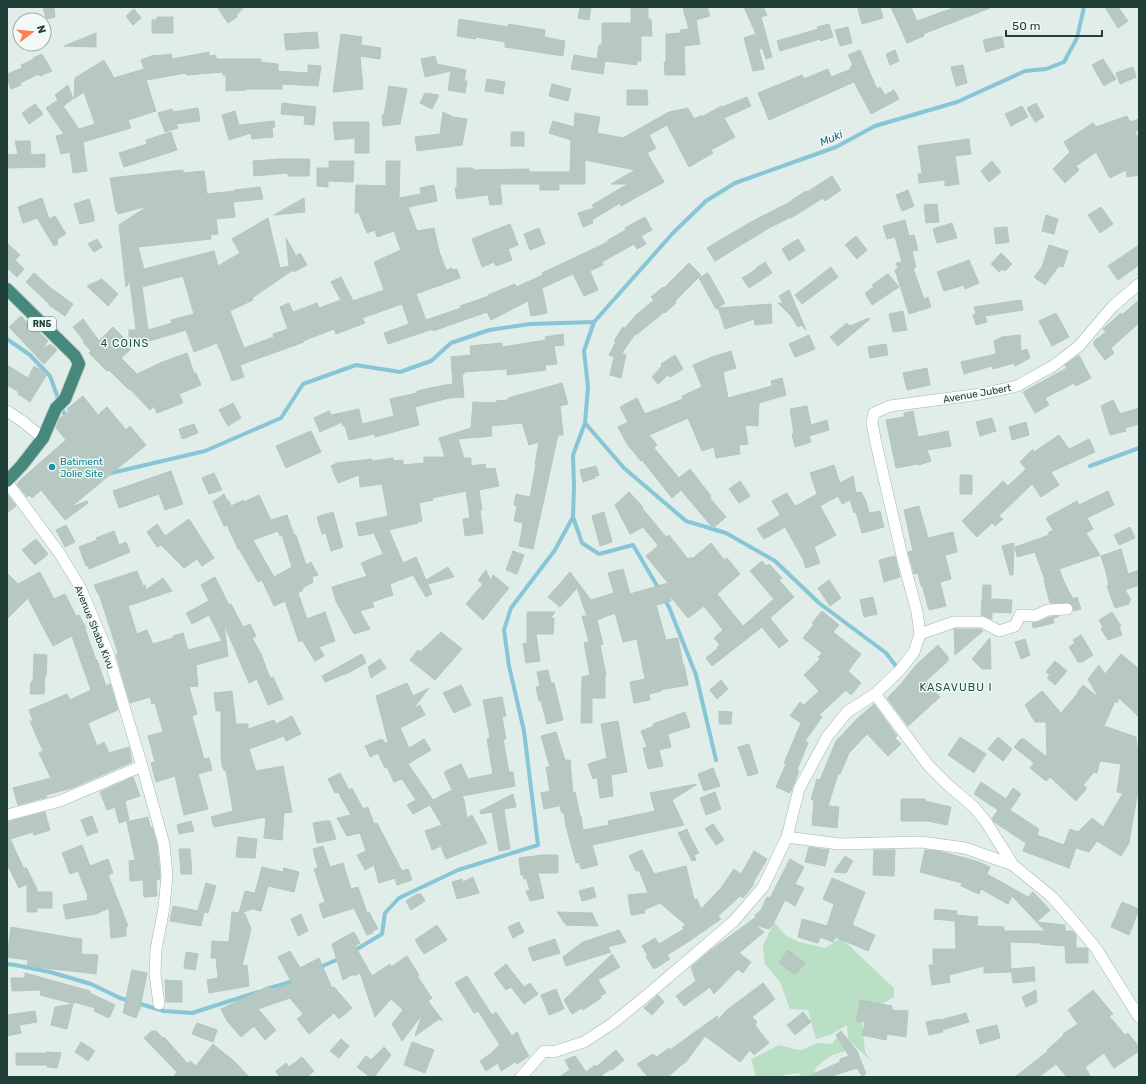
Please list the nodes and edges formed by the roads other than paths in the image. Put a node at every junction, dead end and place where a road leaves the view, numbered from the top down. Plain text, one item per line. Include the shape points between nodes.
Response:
1 (1139, 284) edge
2 (7, 289) edge
3 (7, 411) edge
4 (43, 438) junction
5 (7, 482) edge
6 (1067, 609) dead end
7 (920, 634) junction
8 (875, 694) junction
9 (142, 766) junction
10 (7, 815) edge
11 (787, 837) junction
12 (1014, 865) junction
13 (159, 1004) dead end
14 (1139, 1017) edge
15 (521, 1077) edge

1 - 7 street, Avenue Jubert via 1114,306 1079,346 1053,366 1017,386 981,394 890,406 874,413 872,422 875,440 917,612
2 - 4 highway, RN5 via 75,356 79,364 66,399 56,408
3 - 4 street
4 - 5 highway, RN5
5 - 9 street, Avenue Shaba Kivu via 60,554 80,587 108,653
6 - 7 street via 1048,610 1035,616 1020,615 1016,626 998,631 982,622 954,622
7 - 8 street via 914,652
8 - 11 street via 847,712 827,737 799,789
8 - 12 street via 928,765 986,822
9 - 10 street via 60,801
9 - 13 street, Avenue Shaba Kivu via 164,844 167,875 156,949 155,974
11 - 12 street via 839,844 928,843 964,848
11 - 15 street via 763,887 734,921 613,1023 584,1042 553,1052 544,1051
12 - 14 street via 1052,897 1095,947

